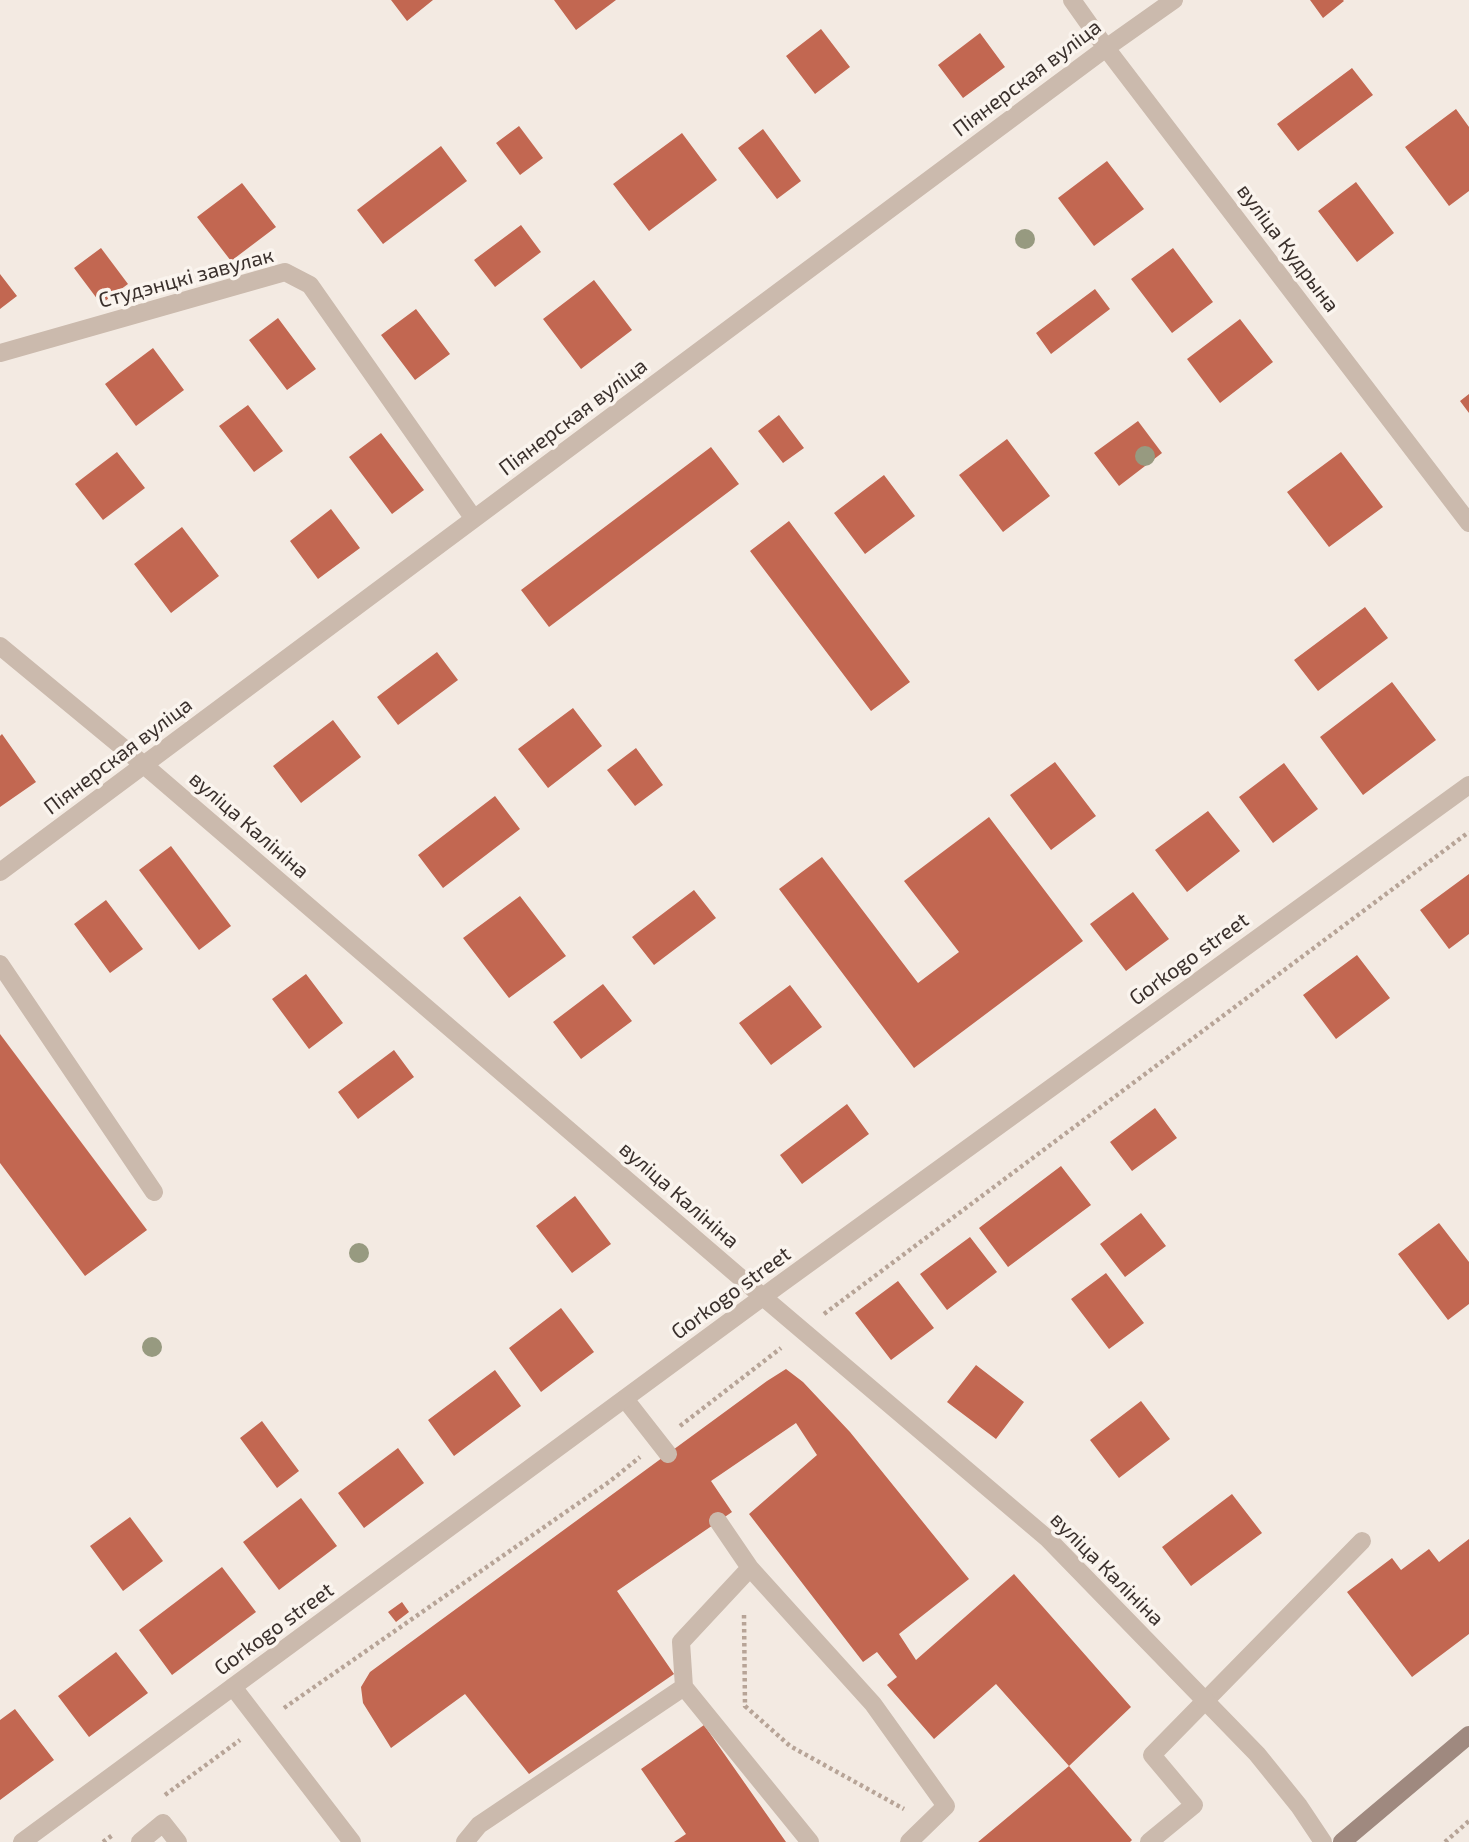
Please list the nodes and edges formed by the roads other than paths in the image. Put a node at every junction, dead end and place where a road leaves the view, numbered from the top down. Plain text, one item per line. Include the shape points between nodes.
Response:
1 (1072, 0) edge
2 (1174, 0) edge
3 (1106, 48) junction
4 (0, 353) edge
5 (474, 519) junction
6 (1469, 523) edge
7 (0, 646) edge
8 (144, 765) junction
9 (1469, 785) edge
10 (0, 873) edge
11 (0, 964) edge
12 (154, 1192) dead end
13 (763, 1297) junction
14 (625, 1399) junction
15 (664, 1448) road end
16 (718, 1521) dead end
17 (1362, 1541) dead end
18 (745, 1573) junction
19 (233, 1687) junction
20 (684, 1687) junction
21 (1206, 1703) junction
22 (1469, 1735) edge
23 (22, 1842) edge
24 (140, 1842) edge
25 (178, 1842) edge
26 (352, 1842) edge
27 (465, 1842) edge
28 (810, 1842) edge
29 (909, 1842) edge
30 (1149, 1842) edge
31 (1323, 1842) edge
32 (1342, 1842) edge

1 - 3 street, вуліца Кудрына
2 - 3 street, Піянерская вуліца
3 - 5 street, Піянерская вуліца
3 - 6 street, вуліца Кудрына
4 - 5 street, Студэнцкі завулак via 285,272 310,285
5 - 8 street, Піянерская вуліца
7 - 8 street, вуліца Калініна
8 - 10 street, Піянерская вуліца
8 - 13 street, вуліца Калініна
9 - 13 street, Gorkogo street
11 - 12 street
13 - 14 street, Gorkogo street
13 - 21 street, вуліца Калініна via 1048,1539
14 - 15 street
14 - 19 street, Gorkogo street
16 - 18 street
17 - 21 street
18 - 20 street via 681,1642
18 - 29 street via 873,1704 946,1806
19 - 23 street, Gorkogo street
19 - 26 street
20 - 27 street via 479,1825
20 - 28 street
21 - 30 street via 1153,1755 1194,1805
21 - 31 street, вуліца Калініна via 1275,1774
22 - 32 main road
24 - 25 street via 163,1824

